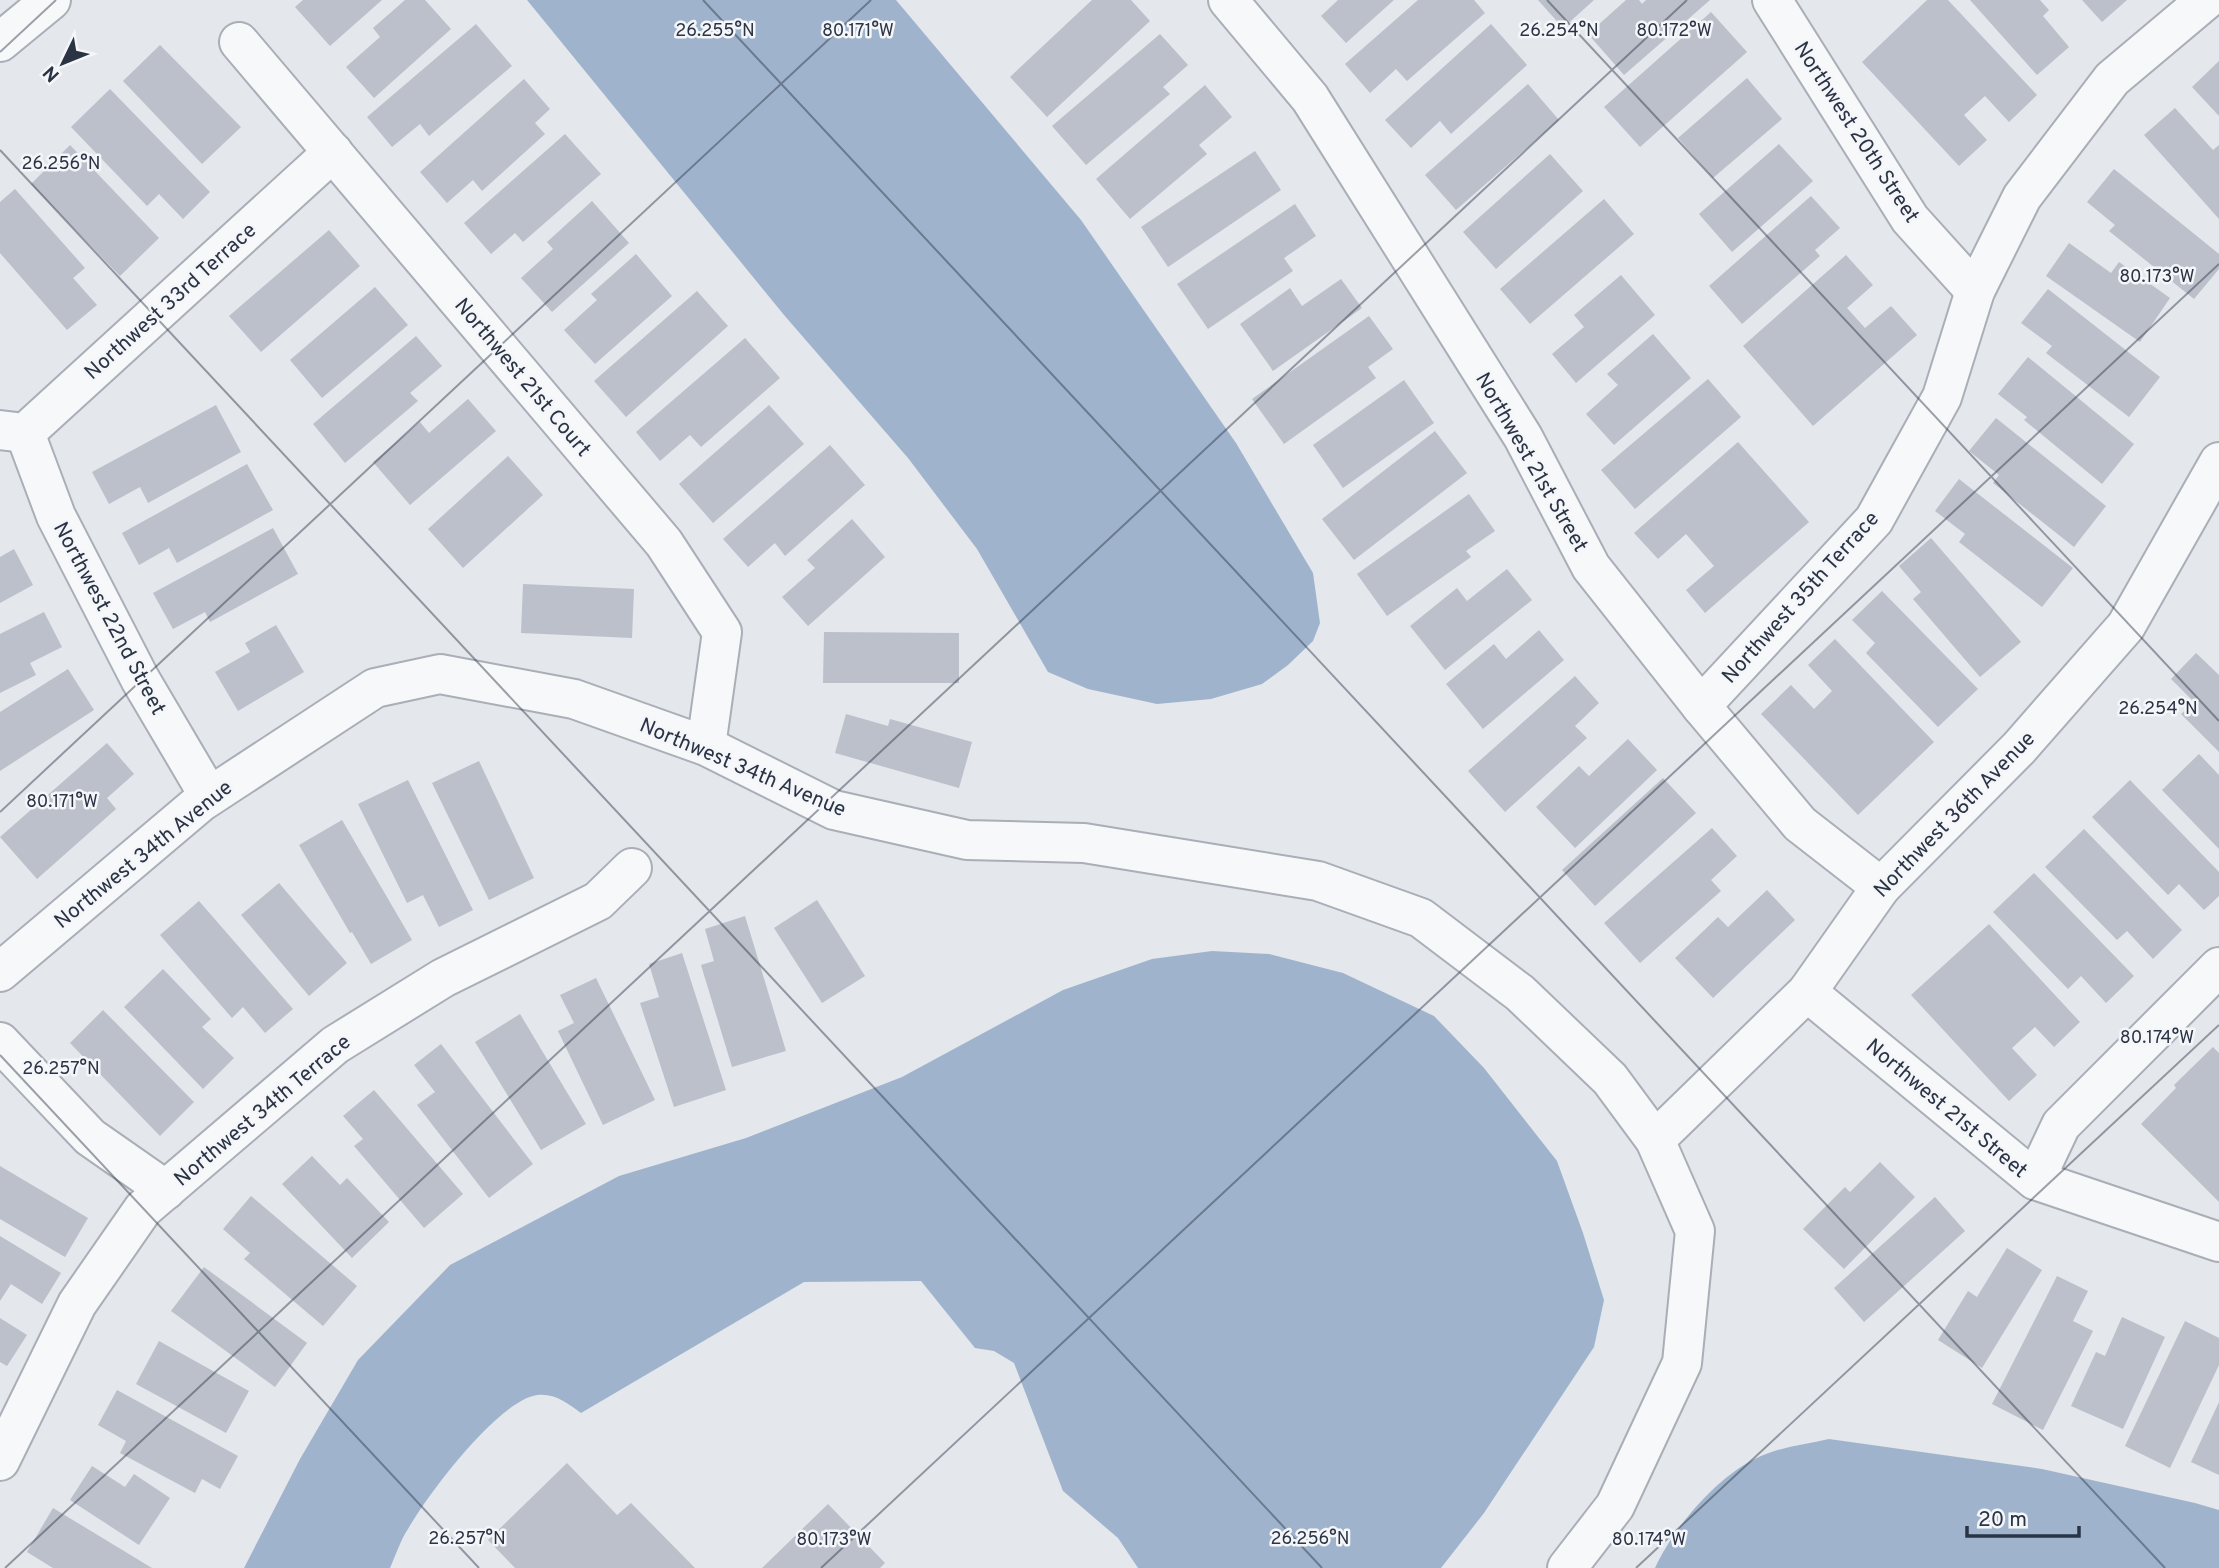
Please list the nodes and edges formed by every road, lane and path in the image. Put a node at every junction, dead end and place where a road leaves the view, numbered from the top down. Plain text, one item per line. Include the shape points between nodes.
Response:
1 (51, 0) edge
2 (1228, 0) edge
3 (1772, 0) edge
4 (2206, 0) edge
5 (239, 42) dead end
6 (0, 43) edge
7 (332, 152) junction
8 (1975, 291) junction
9 (13, 432) edge
10 (2219, 462) edge
11 (1701, 706) junction
12 (706, 747) junction
13 (209, 796) junction
14 (632, 867) dead end
15 (1881, 887) junction
16 (2219, 967) edge
17 (0, 972) edge
18 (1807, 992) junction
19 (0, 1042) edge
20 (1655, 1140) junction
21 (2035, 1180) junction
22 (166, 1190) junction
23 (2219, 1242) edge
24 (0, 1461) edge
25 (1567, 1568) edge

1 - 6 street
2 - 11 street, Northwest 21st Street via 1310,98 1523,437 1591,567
3 - 8 street, Northwest 20th Street via 1910,219
4 - 8 street, Northwest 35th Terrace via 2112,79 2022,197
5 - 7 street, Northwest 21st Court
7 - 9 street, Northwest 33rd Terrace
7 - 12 street, Northwest 21st Court via 664,543 722,632
8 - 11 street, Northwest 35th Terrace via 1942,397 1874,520
9 - 13 street, Northwest 22nd Street via 140,679
10 - 15 street, Northwest 36th Avenue via 2126,626 2019,748
11 - 15 street, Northwest 21st Street via 1800,824
12 - 13 street, Northwest 34th Avenue via 574,699 440,674 375,688
12 - 20 street, Northwest 34th Avenue via 834,810 967,840 1084,843 1318,881 1421,918 1520,993 1610,1079
13 - 17 street, Northwest 34th Avenue
14 - 22 street, Northwest 34th Terrace via 598,901 443,978 335,1045
15 - 18 street, Northwest 36th Avenue
16 - 21 street via 2061,1125
18 - 20 street, Northwest 36th Avenue
18 - 21 street, Northwest 21st Street
19 - 22 street via 90,1137
20 - 25 street via 1695,1231 1682,1363 1615,1506
21 - 23 street, Northwest 21st Street
22 - 24 street, Northwest 34th Terrace via 143,1209 77,1304

